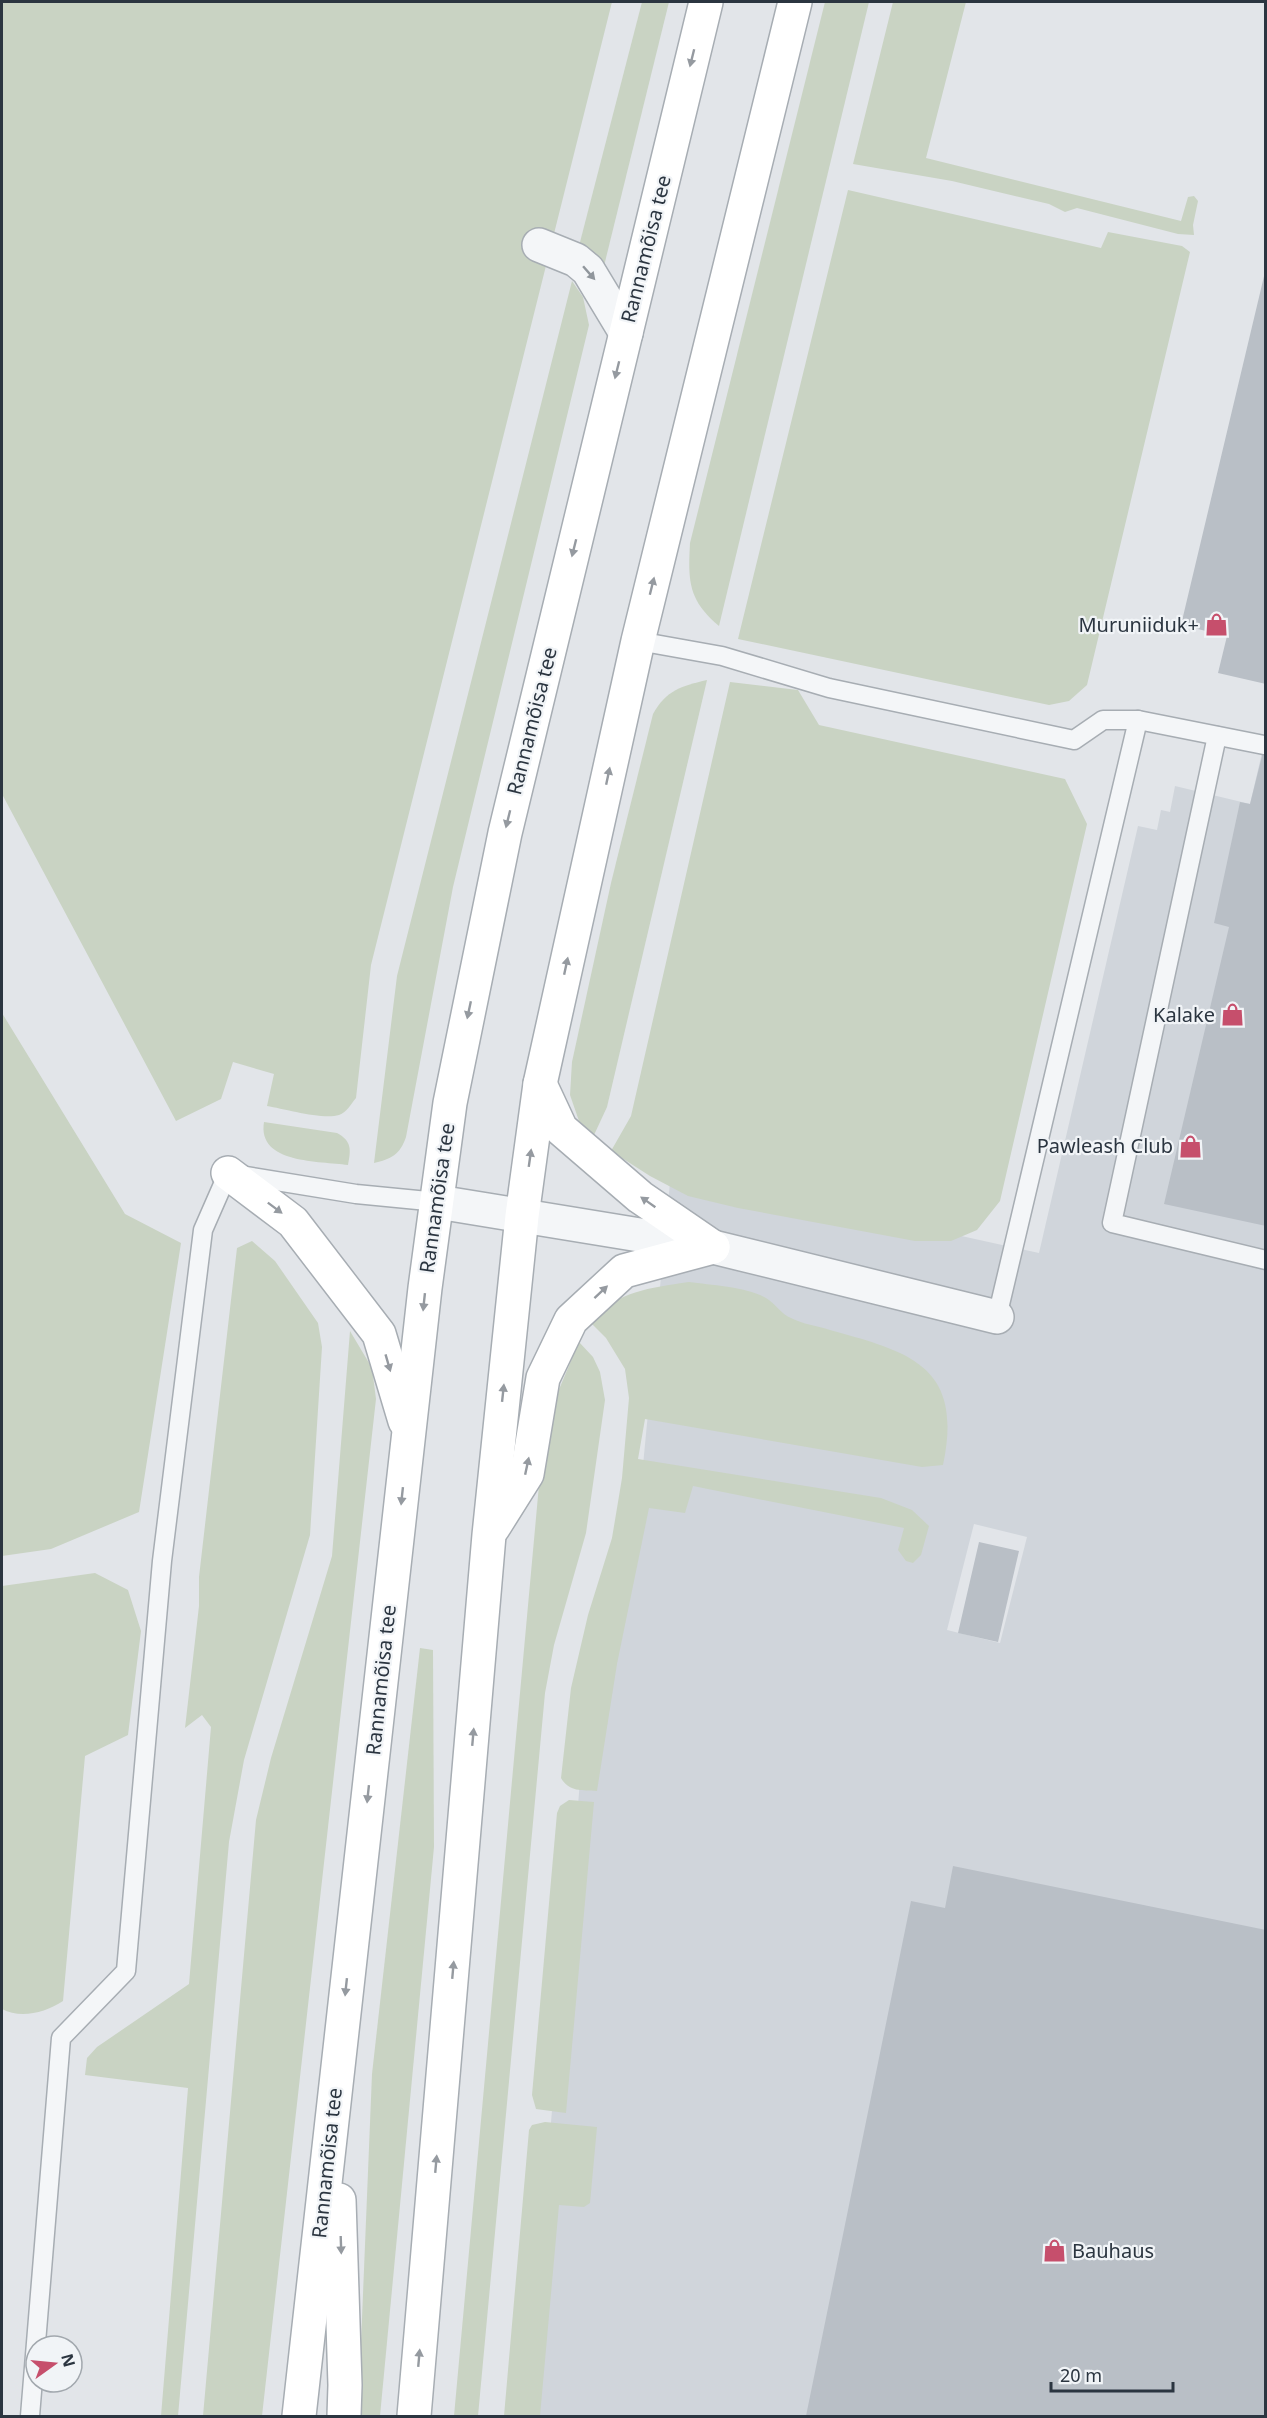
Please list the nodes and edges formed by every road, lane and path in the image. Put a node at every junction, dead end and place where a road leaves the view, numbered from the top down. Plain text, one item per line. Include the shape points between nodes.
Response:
1 (706, 2) edge
2 (795, 2) edge
3 (538, 245) dead end
4 (626, 333) junction
5 (638, 641) junction
6 (1138, 720) junction
7 (1217, 736) junction
8 (1264, 745) edge
9 (540, 1084) junction
10 (228, 1173) junction
11 (438, 1202) junction
12 (522, 1216) junction
13 (713, 1247) junction
14 (1266, 1260) edge
15 (997, 1317) joint
16 (409, 1434) junction
17 (489, 1535) junction
18 (335, 2081) junction
19 (30, 2416) edge
20 (299, 2416) edge
21 (344, 2416) edge
22 (414, 2416) edge

1 -> 4 main road, Rannamõisa tee
5 -> 2 main road
3 -> 4 street via 576,260 588,270
4 -> 11 main road, Rannamõisa tee via 505,832 450,1103
5 - 6 lane via 722,656 829,688 1074,740 1103,720
9 -> 5 main road
6 - 7 lane
6 - 15 lane
7 - 8 lane
7 - 14 lane via 1112,1223
12 -> 9 main road
13 -> 9 main road via 640,1197 561,1129
10 - 11 lane via 356,1194
10 -> 16 main road via 292,1222 379,1335
10 - 19 lane via 203,1230 162,1561 126,1971 61,2038
11 - 12 street
11 -> 16 main road, Rannamõisa tee
12 - 13 street
17 -> 12 main road
13 - 15 street
17 -> 13 main road via 527,1474 543,1378 571,1320 624,1271
16 -> 18 main road, Rannamõisa tee
22 -> 17 main road
18 - 20 main road, Rannamõisa tee
18 -> 21 main road

